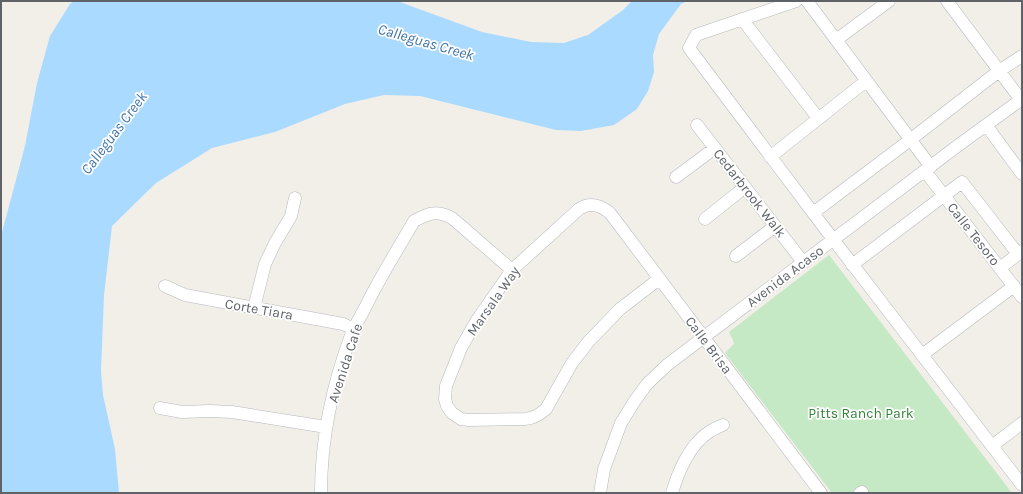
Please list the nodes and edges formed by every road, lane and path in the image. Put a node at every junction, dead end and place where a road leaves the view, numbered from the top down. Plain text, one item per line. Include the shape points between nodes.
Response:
1 (796, 1) edge
2 (807, 1) edge
3 (889, 1) edge
4 (947, 1) edge
5 (742, 19) junction
6 (836, 40) junction
7 (1022, 56) edge
8 (999, 71) junction
9 (866, 81) junction
10 (1021, 100) edge
11 (818, 118) junction
12 (697, 124) dead end
13 (986, 125) junction
14 (910, 140) junction
15 (715, 148) junction
16 (770, 157) junction
17 (928, 169) junction
18 (1022, 174) edge
19 (676, 177) dead end
20 (745, 187) junction
21 (944, 196) junction
22 (295, 198) dead end
23 (593, 204) joint
24 (813, 213) junction
25 (705, 219) dead end
26 (775, 226) junction
27 (833, 240) junction
28 (1020, 253) edge
29 (736, 256) dead end
30 (803, 262) junction
31 (852, 265) junction
32 (1000, 268) junction
33 (512, 270) junction
34 (659, 279) junction
35 (166, 286) dead end
36 (1018, 288) edge
37 (254, 308) junction
38 (354, 329) junction
39 (704, 338) junction
40 (922, 355) junction
41 (160, 408) dead end
42 (1022, 423) edge
43 (723, 425) dead end
44 (326, 427) junction
45 (992, 446) junction
46 (1022, 485) edge
47 (321, 493) edge
48 (600, 493) edge
49 (672, 493) edge
50 (821, 493) edge

1 - 5 street
2 - 6 street, Calle Tesoro
3 - 6 street
4 - 8 street
5 - 11 street
5 - 16 street via 696,35 689,48
6 - 9 street, Calle Tesoro
7 - 8 street
8 - 10 street
8 - 14 street
9 - 11 street
9 - 14 street, Calle Tesoro
10 - 13 street, Avenida Acaso
11 - 16 street
12 - 15 street, Cedarbrook Walk
13 - 17 street, Avenida Acaso
13 - 18 street
14 - 17 street, Calle Tesoro
14 - 24 street
15 - 19 street
15 - 20 street, Cedarbrook Walk
16 - 24 street
17 - 21 street, Calle Tesoro
17 - 27 street, Avenida Acaso
20 - 25 street
20 - 26 street, Cedarbrook Walk
21 - 28 street via 962,182
21 - 31 street
21 - 32 street, Calle Tesoro
22 - 37 street via 291,216 274,243 265,264
23 - 33 street, Marsala Way via 579,209
23 - 34 street, Calle Brisa via 603,207 610,213
24 - 27 street
26 - 29 street
26 - 30 street, Cedarbrook Walk
27 - 30 street, Avenida Acaso
27 - 31 street
28 - 32 street
30 - 39 street, Avenida Acaso
31 - 40 street
32 - 36 street, Calle Tesoro
33 - 34 street, Marsala Way via 477,320 446,386 447,406 456,416 468,420 524,419 540,415 588,341 620,310
33 - 38 street, Avenida Cafe via 452,218 434,212 424,215 414,221
34 - 39 street, Calle Brisa
35 - 37 street, Corte Tiara via 185,295
36 - 40 street
37 - 38 street, Corte Tiara via 343,324
38 - 44 street, Avenida Cafe
39 - 48 street, Avenida Acaso via 667,365 647,384 634,402 621,423 604,469
39 - 50 street, Calle Brisa
40 - 45 street
41 - 44 street via 182,412 232,412
42 - 45 street
43 - 49 street via 708,432 694,447 683,464
44 - 47 street, Avenida Cafe
45 - 46 street

